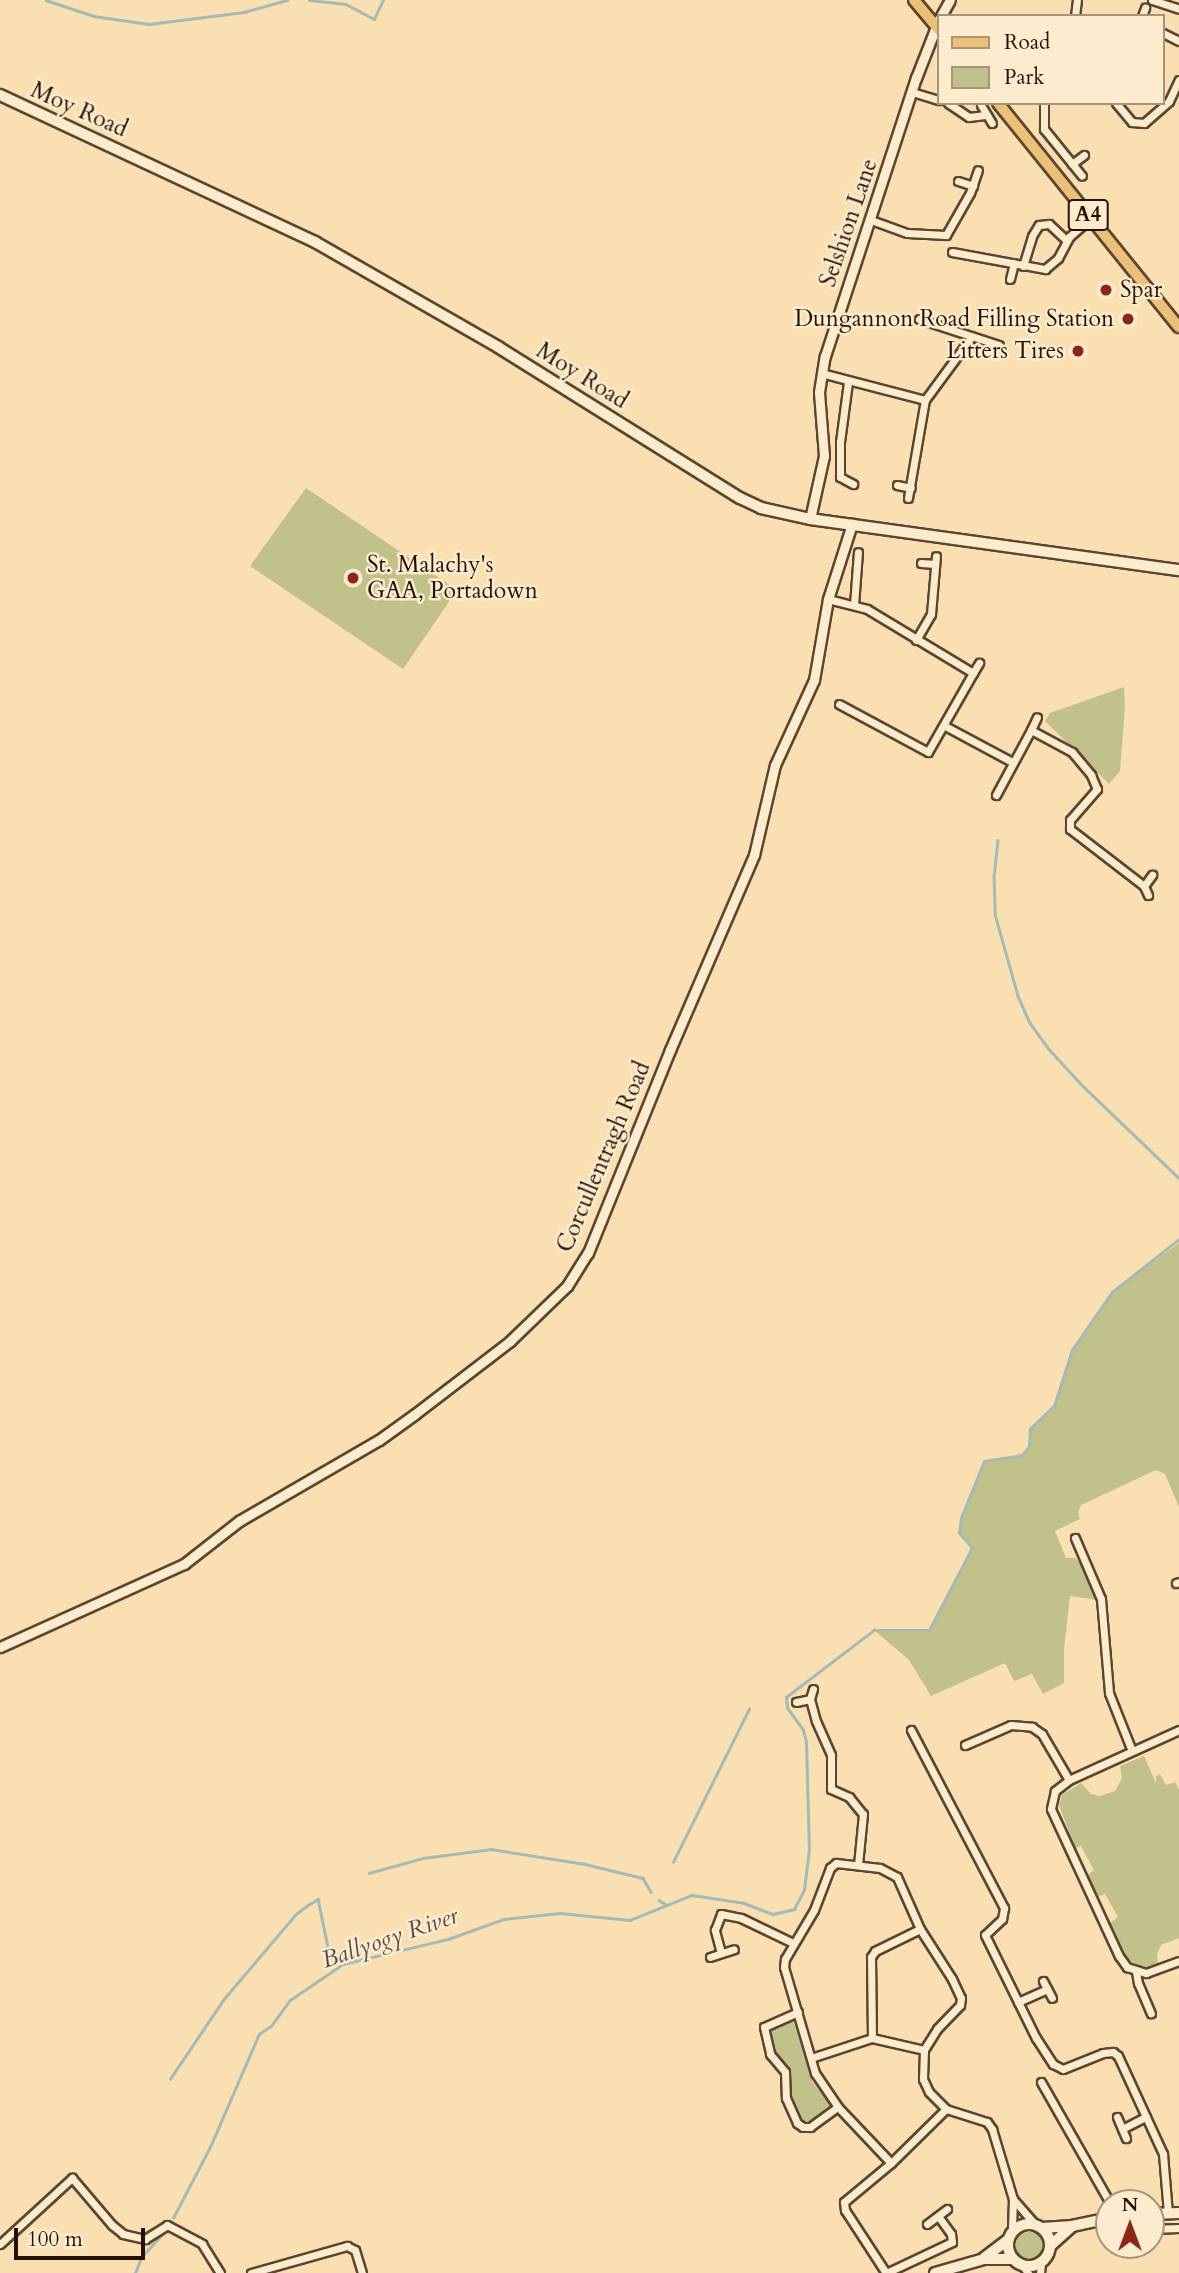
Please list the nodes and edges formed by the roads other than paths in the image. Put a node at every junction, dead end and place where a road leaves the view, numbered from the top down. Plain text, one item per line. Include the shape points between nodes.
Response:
1 (914, 0) edge
2 (1152, 0) edge
3 (1179, 9) edge
4 (937, 21) edge
5 (937, 28) edge
6 (1179, 80) edge
7 (912, 92) junction
8 (0, 96) edge
9 (937, 99) edge
10 (951, 105) edge
11 (1004, 105) edge
12 (1044, 105) edge
13 (1118, 105) edge
14 (1164, 105) edge
15 (1165, 105) edge
16 (981, 106) dead end
17 (985, 115) junction
18 (992, 123) dead end
19 (1084, 155) dead end
20 (1072, 164) junction
21 (978, 170) dead end
22 (1082, 176) dead end
23 (958, 181) dead end
24 (973, 186) junction
25 (1091, 218) junction
26 (871, 220) junction
27 (1066, 240) junction
28 (952, 252) dead end
29 (1014, 263) junction
30 (1023, 266) junction
31 (1010, 279) dead end
32 (919, 318) dead end
33 (1179, 327) edge
34 (972, 336) junction
35 (999, 345) dead end
36 (821, 373) junction
37 (848, 382) junction
38 (925, 400) junction
39 (839, 477) junction
40 (853, 484) dead end
41 (897, 485) dead end
42 (842, 487) dead end
43 (911, 488) junction
44 (908, 498) dead end
45 (810, 519) junction
46 (852, 524) junction
47 (858, 552) dead end
48 (921, 563) dead end
49 (1179, 570) edge
50 (828, 599) junction
51 (854, 605) junction
52 (916, 640) junction
53 (979, 663) dead end
54 (973, 673) junction
55 (839, 704) dead end
56 (1037, 717) dead end
57 (944, 726) junction
58 (1031, 730) junction
59 (1012, 762) junction
60 (996, 795) dead end
61 (1152, 875) dead end
62 (1144, 886) junction
63 (1148, 895) dead end
64 (1075, 1538) dead end
65 (0, 1647) edge
66 (813, 1689) dead end
67 (810, 1699) junction
68 (796, 1702) dead end
69 (911, 1730) dead end
70 (1179, 1730) edge
71 (965, 1745) dead end
72 (1132, 1751) junction
73 (1069, 1780) junction
74 (858, 1865) junction
75 (920, 1929) junction
76 (793, 1943) junction
77 (734, 1949) dead end
78 (721, 1953) junction
79 (710, 1957) dead end
80 (1179, 1961) edge
81 (1136, 1972) junction
82 (1043, 1980) dead end
83 (1047, 1989) junction
84 (1052, 1998) dead end
85 (1018, 2003) junction
86 (797, 2012) junction
87 (1151, 2013) dead end
88 (872, 2038) junction
89 (924, 2050) junction
90 (811, 2058) junction
91 (1041, 2082) dead end
92 (838, 2107) junction
93 (946, 2109) junction
94 (1117, 2117) dead end
95 (1146, 2117) junction
96 (1122, 2129) junction
97 (1126, 2138) dead end
98 (891, 2163) junction
99 (1102, 2189) edge
100 (1013, 2199) junction
101 (947, 2208) dead end
102 (1174, 2213) edge
103 (938, 2216) junction
104 (1095, 2221) edge
105 (927, 2224) dead end
106 (1072, 2226) junction
107 (1039, 2227) junction
108 (1011, 2236) junction
109 (0, 2244) edge
110 (1050, 2246) junction
111 (984, 2259) junction
112 (1021, 2266) edge
113 (1041, 2268) edge
114 (220, 2273) edge
115 (251, 2273) edge
116 (362, 2273) edge
117 (935, 2273) edge

1 - 4 main road
2 - 3 street
5 - 7 street, Selshion Lane
6 - 15 street
7 - 9 street
7 - 26 street, Selshion Lane
8 - 45 main road, Moy Road via 315,242 498,347 740,498
10 - 17 street via 969,117
11 - 25 main road, A4
12 - 20 street via 1044,129
13 - 14 street via 1139,125
16 - 17 street
17 - 18 street
19 - 20 street
20 - 22 street
21 - 24 street
23 - 24 street
24 - 26 street via 946,235 907,233
25 - 27 street
25 - 33 main road, A4
26 - 36 street, Selshion Lane
27 - 30 street via 1049,267
27 - 30 street via 1049,223 1040,225
28 - 29 street
29 - 30 street
29 - 31 street
32 - 34 street
34 - 35 street
34 - 38 street
36 - 37 street
36 - 45 street, Selshion Lane via 824,456
37 - 38 street
37 - 39 street
38 - 43 street
39 - 40 street
39 - 42 street
41 - 43 street
43 - 44 street
45 - 46 main road, Moy Road
46 - 49 main road, Moy Road
46 - 50 street, Corcullentragh Road
47 - 51 street
48 - 52 street via 936,560 930,614
50 - 51 street
50 - 65 street, Corcullentragh Road via 811,690 775,765 754,855 588,1253 567,1286 510,1341 379,1440 239,1521 184,1564
51 - 52 street
52 - 54 street
53 - 54 street
54 - 57 street
55 - 57 street via 924,752 932,749
56 - 58 street
57 - 59 street
58 - 59 street
58 - 62 street via 1072,752 1096,783 1092,798 1070,820 1070,829
59 - 60 street
61 - 62 street
62 - 63 street
64 - 72 street via 1101,1598 1109,1693
66 - 67 street
67 - 68 street
67 - 74 street via 831,1755 831,1789 849,1797 863,1814
69 - 85 street via 1004,1908 1002,1919 985,1935
70 - 72 street
71 - 73 street via 1010,1725 1032,1727 1042,1734
72 - 73 street
73 - 81 street via 1055,1791 1052,1815 1119,1956
74 - 75 street via 880,1868 897,1877
74 - 76 street via 832,1864 814,1910
75 - 88 street via 871,1957
75 - 89 street via 947,1968 961,2001
76 - 78 street via 741,1918 721,1914 715,1930
76 - 86 street via 784,1963
77 - 78 street
78 - 79 street
80 - 81 street via 1156,1971
81 - 87 street
82 - 83 street
83 - 84 street
83 - 85 street
85 - 95 street via 1047,2057 1058,2068 1103,2053 1118,2056
86 - 90 street
86 - 92 street via 764,2027 770,2054 785,2072 786,2098 803,2127
88 - 89 street
88 - 90 street
89 - 93 street via 923,2079
90 - 92 street
91 - 99 street
92 - 98 street
93 - 98 street
93 - 100 street via 987,2122
94 - 96 street
95 - 96 street
95 - 102 street via 1165,2162
96 - 97 street
98 - 103 street via 844,2202 882,2270 892,2272 949,2245 951,2234
100 - 107 street
100 - 108 street
101 - 103 street
103 - 105 street
104 - 106 main road
106 - 107 main road
106 - 110 main road
107 - 108 main road via 1023,2225
107 - 110 main road
108 - 111 main road
108 - 112 main road
109 - 114 street via 68,2179 75,2178 122,2234 145,2239 167,2225 202,2244
110 - 113 main road
111 - 112 main road
111 - 117 main road
112 - 113 main road
115 - 116 street via 347,2246 355,2250

